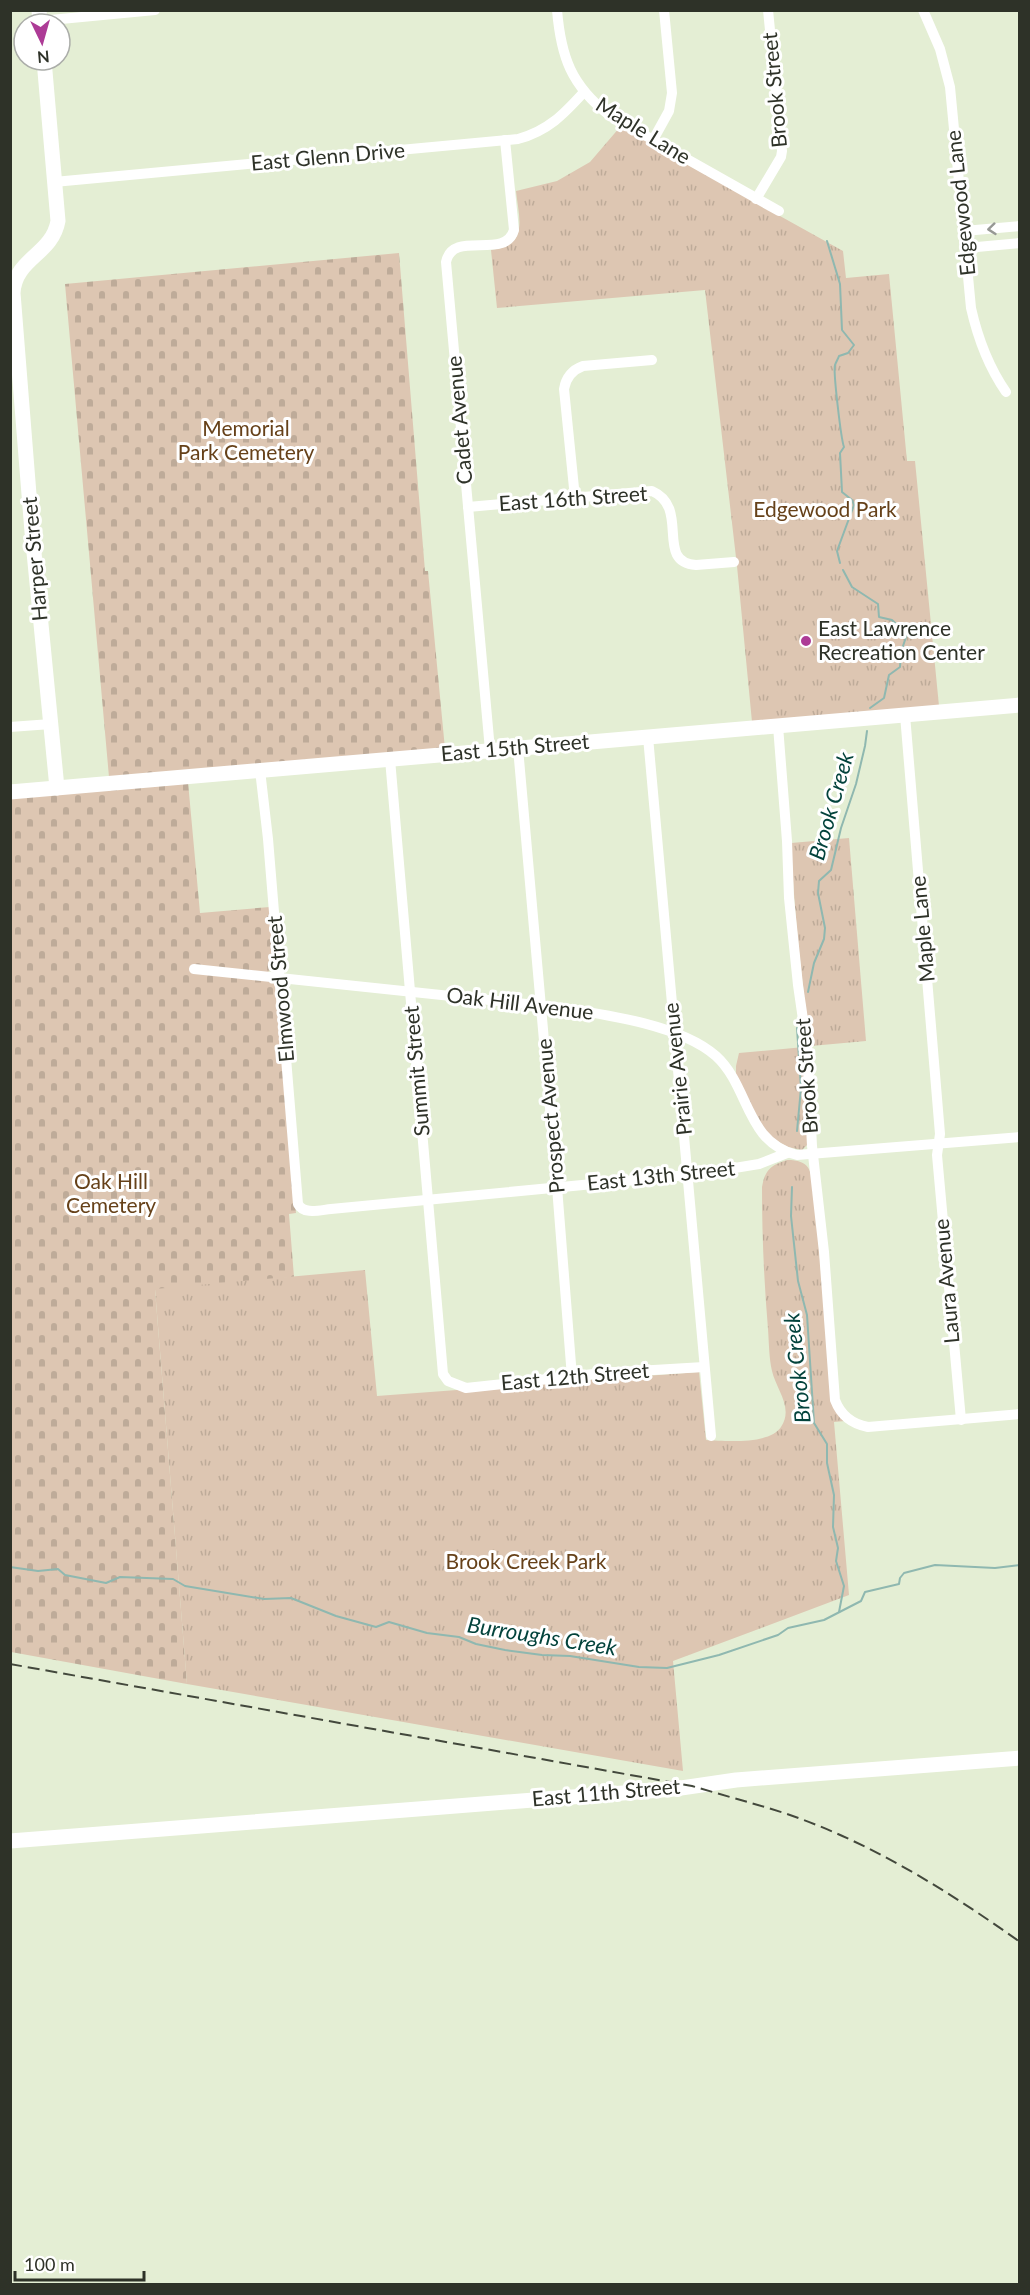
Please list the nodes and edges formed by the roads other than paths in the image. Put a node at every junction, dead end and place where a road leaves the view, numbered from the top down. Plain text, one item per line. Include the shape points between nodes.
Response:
1 (155, 10) edge
2 (557, 10) edge
3 (664, 10) edge
4 (768, 10) edge
5 (923, 10) edge
6 (72, 16) edge
7 (45, 72) edge
8 (584, 92) junction
9 (505, 140) junction
10 (653, 140) junction
11 (54, 182) junction
12 (756, 198) junction
13 (779, 211) dead end
14 (1020, 226) edge
15 (964, 231) junction
16 (1020, 243) edge
17 (966, 248) junction
18 (12, 293) edge
19 (652, 360) dead end
20 (1006, 392) dead end
21 (574, 498) junction
22 (468, 507) junction
23 (734, 562) dead end
24 (1020, 705) edge
25 (905, 715) junction
26 (51, 724) junction
27 (778, 726) junction
28 (10, 727) edge
29 (648, 737) junction
30 (518, 748) junction
31 (490, 750) junction
32 (390, 759) junction
33 (260, 770) junction
34 (57, 788) junction
35 (10, 792) edge
36 (194, 969) dead end
37 (279, 978) junction
38 (410, 991) junction
39 (540, 1005) junction
40 (674, 1033) junction
41 (1020, 1137) edge
42 (939, 1143) junction
43 (787, 1153) junction
44 (813, 1154) junction
45 (687, 1175) junction
46 (558, 1187) junction
47 (428, 1199) junction
48 (301, 1208) joint
49 (704, 1366) junction
50 (572, 1377) junction
51 (448, 1382) joint
52 (1020, 1414) edge
53 (961, 1420) junction
54 (711, 1436) dead end
55 (1020, 1758) edge
56 (10, 1842) edge

1 - 6 street
2 - 8 street, Maple Lane via 562,50
3 - 10 street via 671,102
4 - 12 street, Brook Street via 782,151
5 - 15 street, Edgewood Lane via 940,49 950,87
7 - 11 street, Harper Street
8 - 9 street, East Glenn Drive via 553,124 530,136
8 - 10 street, Maple Lane via 609,115
9 - 11 street, East Glenn Drive
9 - 22 street, Cadet Avenue via 512,236 499,244 452,250 446,262
10 - 12 street, Maple Lane
11 - 18 street, Harper Street via 56,230 46,246 17,274
12 - 13 street, Maple Lane
14 -> 15 street
15 - 17 street, Edgewood Lane
16 - 17 street
17 - 20 street, Edgewood Lane via 975,326 987,359
18 - 26 street, Harper Street
19 - 21 street via 583,366 576,368 566,381
21 - 22 street, East 16th Street
21 - 23 street, East 16th Street via 652,491 669,505 674,548 680,558 696,565
22 - 31 street, Cadet Avenue
24 - 25 street, East 15th Street
25 - 27 street, East 15th Street
25 - 42 street, Maple Lane
26 - 28 street
26 - 34 street, Harper Street
27 - 29 street, East 15th Street
27 - 44 street, Brook Street via 789,898 807,1047
29 - 30 street, East 15th Street
29 - 40 street, Prairie Avenue
30 - 31 street, East 15th Street
30 - 39 street, Prospect Avenue
31 - 32 street, East 15th Street
32 - 33 street, East 15th Street
32 - 38 street, Summit Street
33 - 34 street, East 15th Street
33 - 37 street, Elmwood Street
34 - 35 street, East 15th Street
36 - 37 street, Oak Hill Avenue
37 - 38 street, Oak Hill Avenue
37 - 48 street, Elmwood Street
38 - 39 street, Oak Hill Avenue
38 - 47 street, Summit Street
39 - 40 street, Oak Hill Avenue via 603,1015
39 - 46 street, Prospect Avenue
40 - 43 street, Oak Hill Avenue via 717,1057 734,1080 759,1130 773,1146
40 - 45 street, Prairie Avenue
41 - 42 street, East 13th Street
42 - 44 street, East 13th Street
42 - 53 street, Laura Avenue
43 - 44 street, East 13th Street
43 - 45 street, East 13th Street via 759,1164
44 - 53 street, Brook Street via 835,1400 841,1411 862,1426
45 - 46 street, East 13th Street
45 - 49 street, Prairie Avenue
46 - 47 street, East 13th Street
46 - 50 street, Prospect Avenue
47 - 48 street, East 13th Street via 305,1211
47 - 51 street, Summit Street via 441,1367
49 - 50 street, East 12th Street
49 - 54 street, Prairie Avenue
50 - 51 street, East 12th Street via 466,1388
52 - 53 street
55 - 56 street, East 11th Street

